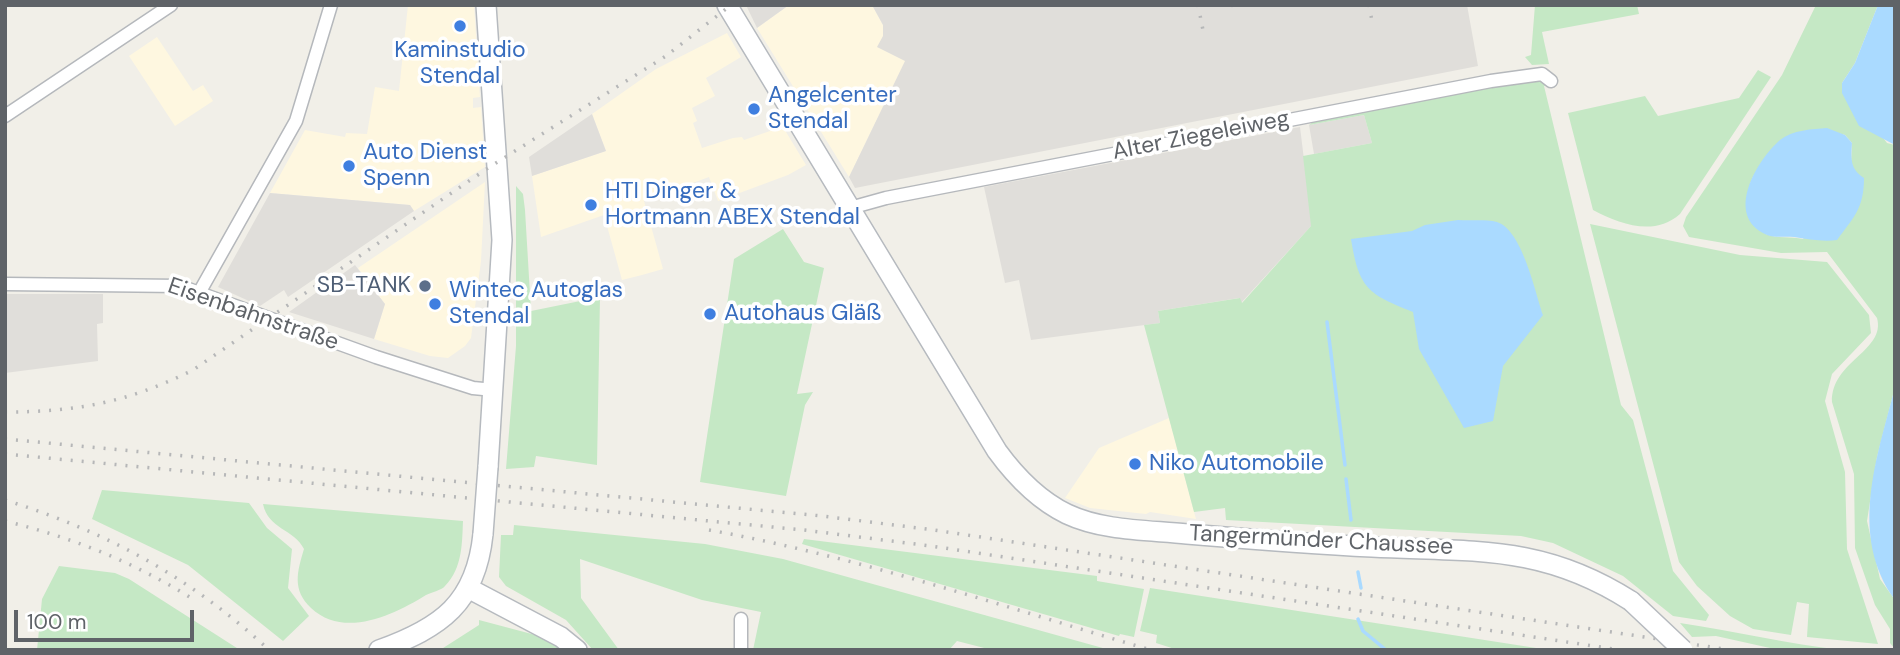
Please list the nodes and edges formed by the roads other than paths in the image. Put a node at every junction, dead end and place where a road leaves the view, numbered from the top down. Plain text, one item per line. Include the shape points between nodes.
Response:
1 (171, 5) edge
2 (331, 5) edge
3 (486, 5) edge
4 (727, 5) edge
5 (1551, 81) dead end
6 (5, 116) edge
7 (850, 208) junction
8 (5, 284) edge
9 (198, 293) junction
10 (494, 390) junction
11 (468, 587) junction
12 (741, 620) dead end
13 (379, 650) edge
14 (577, 650) edge
15 (741, 650) edge
16 (1683, 650) edge

1 - 6 street
2 - 9 street via 296,121
3 - 10 main road via 502,228
4 - 7 main road, Tangermünder Chaussee
5 - 7 street, Alter Ziegeleiweg via 1533,74 1491,81
7 - 16 main road, Tangermünder Chaussee, bridge via 997,451 1044,500 1083,520 1276,541 1503,552 1569,568 1631,601
8 - 9 street, Eisenbahnstraße via 168,284
9 - 10 street, Eisenbahnstraße via 410,369
10 - 11 main road, bridge via 483,534
11 - 13 main road via 450,614 434,627
11 - 14 main road
12 - 15 street

